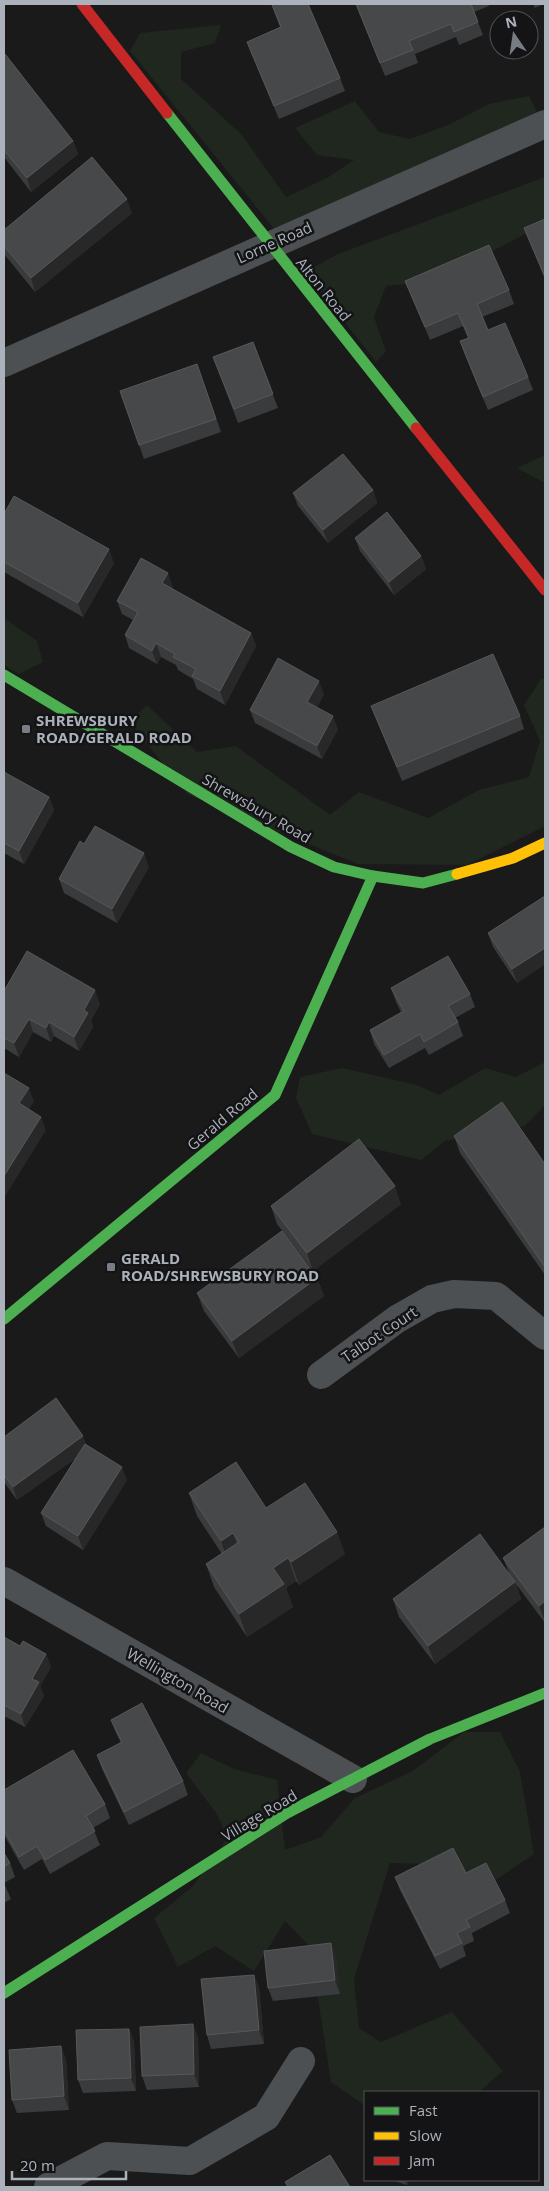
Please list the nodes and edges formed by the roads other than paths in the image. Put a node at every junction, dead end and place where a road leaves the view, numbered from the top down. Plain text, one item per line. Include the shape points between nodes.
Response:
1 (82, 4) edge
2 (545, 124) edge
3 (269, 244) junction
4 (4, 363) edge
5 (545, 590) edge
6 (4, 675) edge
7 (545, 842) edge
8 (373, 876) junction
9 (4, 1319) edge
10 (545, 1336) edge
11 (321, 1375) dead end
12 (4, 1581) edge
13 (545, 1694) edge
14 (353, 1779) junction
15 (4, 1993) edge
16 (301, 2061) dead end
17 (48, 2187) edge

1 - 3 street, Alton Road
2 - 3 street, Lorne Road
3 - 4 street, Lorne Road
3 - 5 street, Alton Road
6 - 8 street, Shrewsbury Road via 291,848 334,867
7 - 8 street, Shrewsbury Road via 513,858 423,883
8 - 9 street, Gerald Road via 275,1095
10 - 11 street, Talbot Court via 496,1296 454,1294 432,1299 397,1319
12 - 14 street, Wellington Road
13 - 14 street, Village Road via 430,1739
14 - 15 street, Village Road via 287,1813
16 - 17 street via 266,2117 190,2160 107,2156

